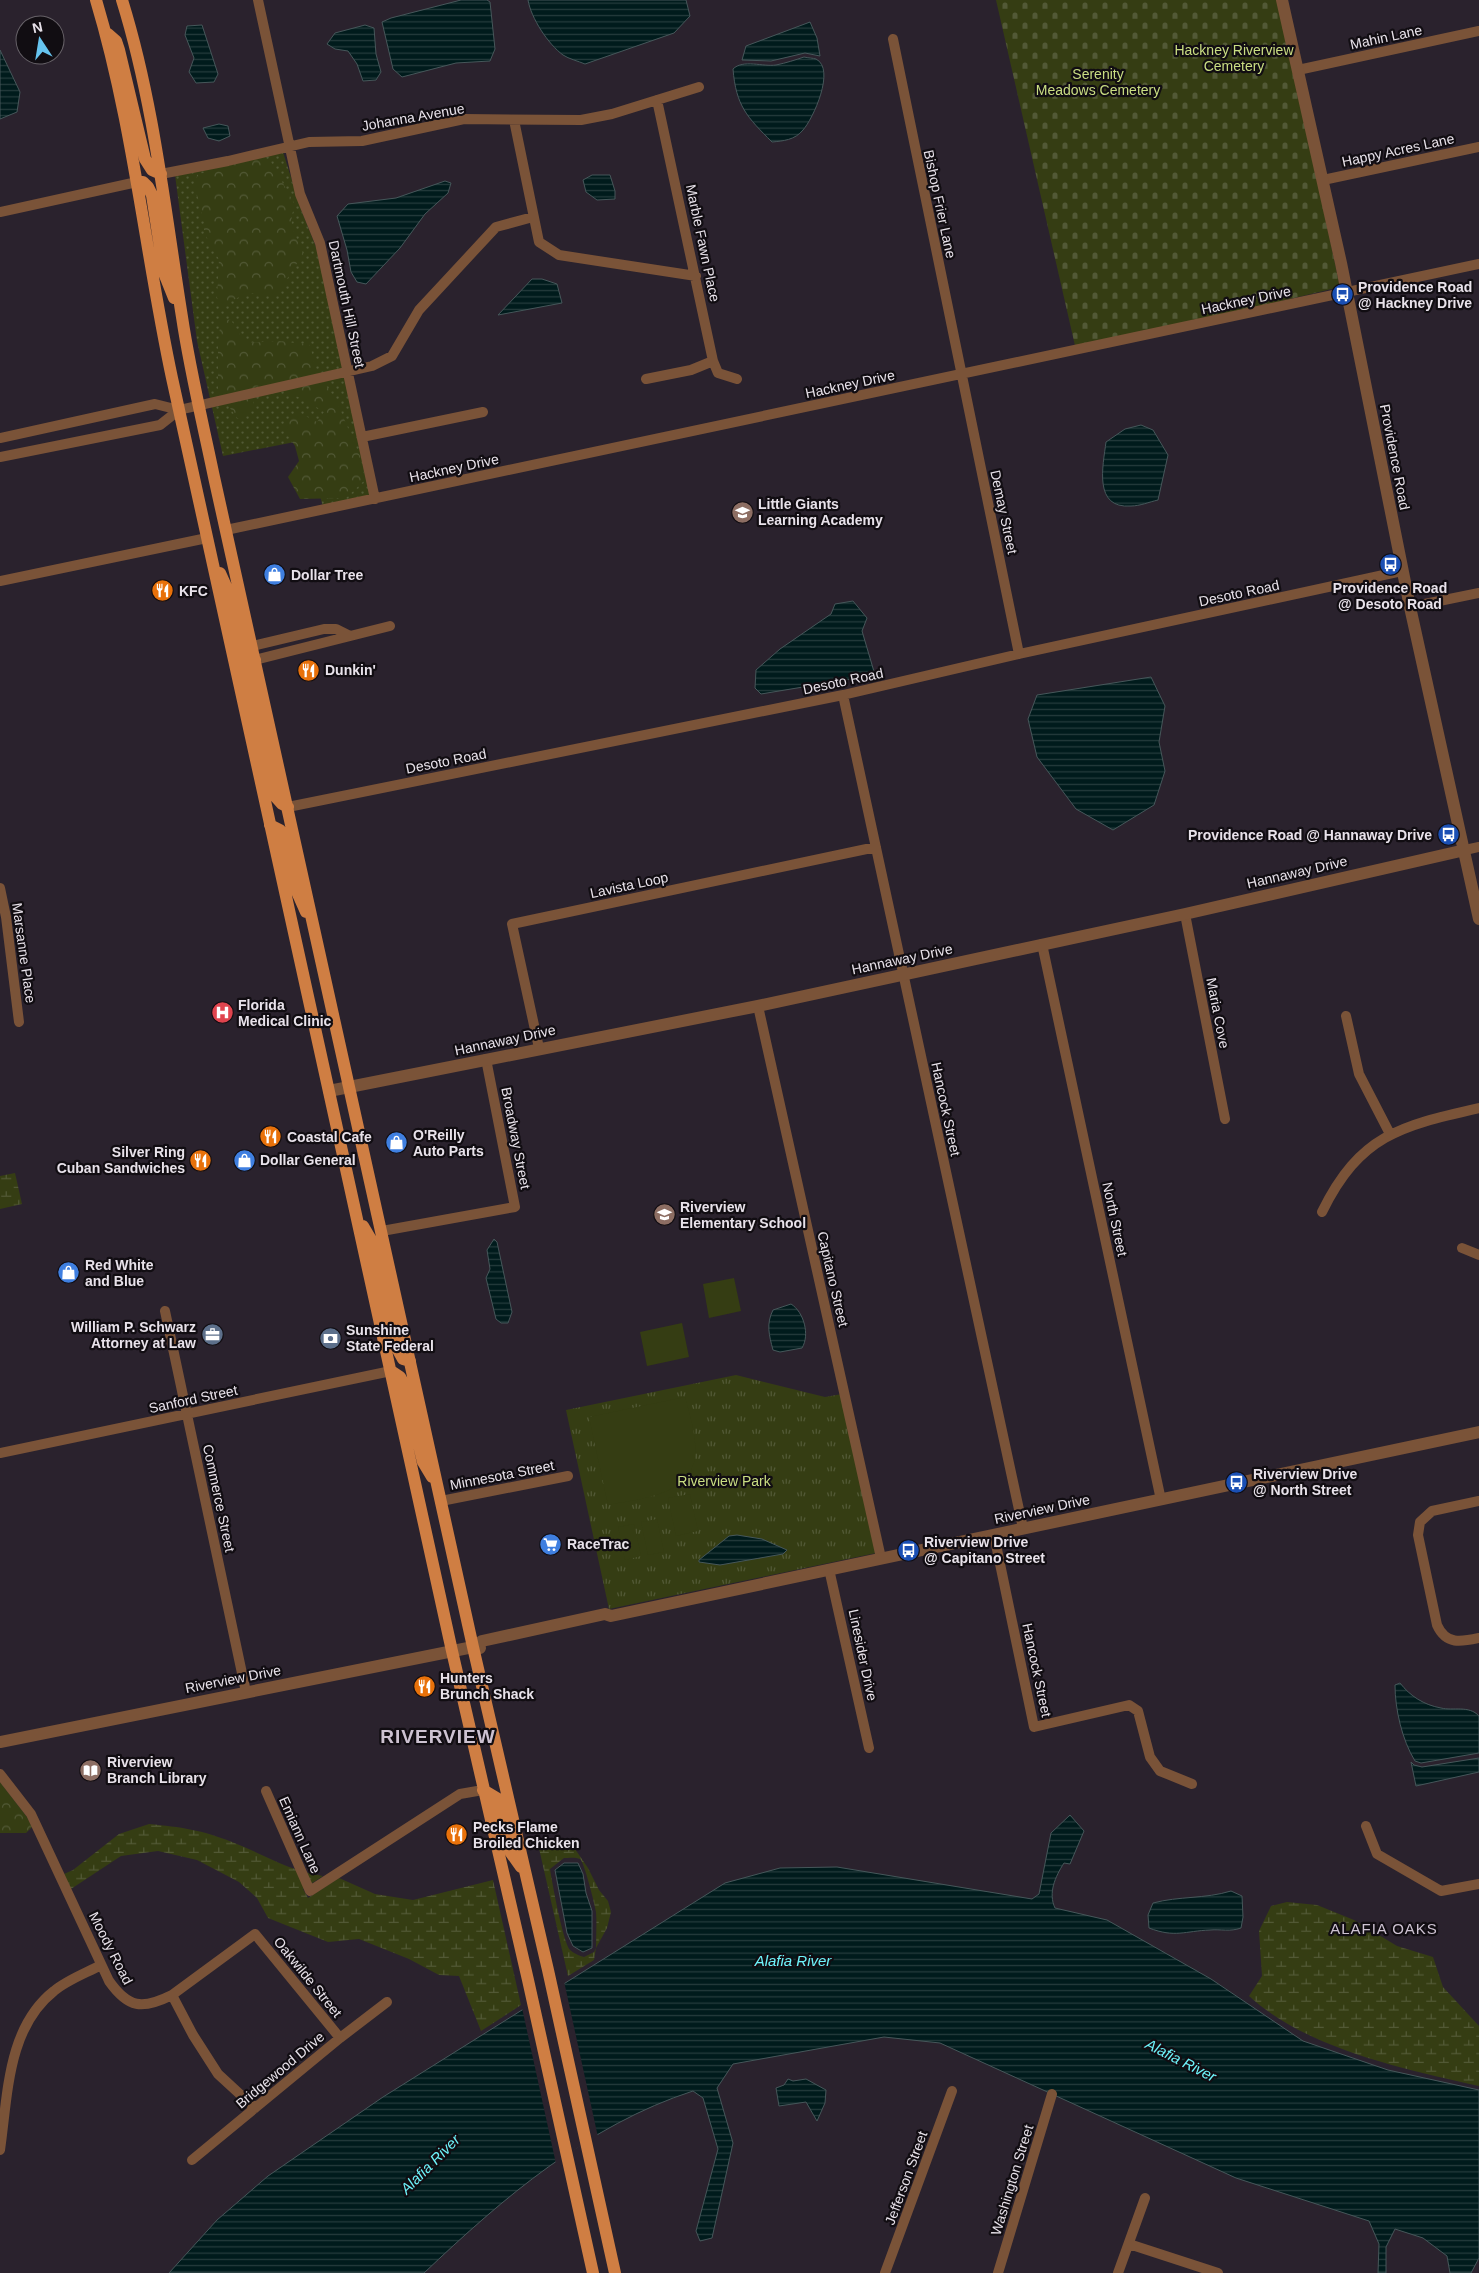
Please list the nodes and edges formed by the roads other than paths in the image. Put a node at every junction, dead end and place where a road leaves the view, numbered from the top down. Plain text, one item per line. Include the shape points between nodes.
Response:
1 (96, 0) edge
2 (122, 0) edge
3 (258, 0) edge
4 (1282, 0) edge
5 (105, 30) junction
6 (1479, 32) edge
7 (892, 38) dead end
8 (1298, 70) junction
9 (699, 87) dead end
10 (657, 100) junction
11 (514, 120) junction
12 (289, 146) junction
13 (1479, 148) edge
14 (161, 174) junction
15 (1323, 180) junction
16 (137, 182) junction
17 (0, 212) edge
18 (533, 217) junction
19 (1479, 264) edge
20 (696, 276) junction
21 (1347, 292) junction
22 (182, 319) junction
23 (713, 360) junction
24 (347, 370) junction
25 (961, 374) junction
26 (646, 379) dead end
27 (737, 379) dead end
28 (200, 406) junction
29 (179, 410) junction
30 (483, 412) dead end
31 (362, 436) junction
32 (0, 438) edge
33 (0, 456) edge
34 (376, 499) junction
35 (226, 530) junction
36 (207, 538) junction
37 (211, 558) junction
38 (1402, 571) junction
39 (0, 581) edge
40 (1479, 593) edge
41 (1410, 607) junction
42 (390, 626) dead end
43 (350, 636) junction
44 (252, 646) junction
45 (1019, 654) junction
46 (234, 660) junction
47 (256, 660) junction
48 (240, 688) junction
49 (843, 695) junction
50 (272, 737) junction
51 (288, 807) junction
52 (270, 825) junction
53 (876, 847) junction
54 (1479, 847) edge
55 (1465, 850) junction
56 (0, 888) edge
57 (1185, 914) junction
58 (1479, 919) edge
59 (314, 925) junction
60 (1042, 944) junction
61 (903, 974) junction
62 (758, 1006) junction
63 (1346, 1016) dead end
64 (19, 1022) dead end
65 (538, 1048) junction
66 (486, 1059) junction
67 (350, 1087) junction
68 (329, 1092) junction
69 (1479, 1108) edge
70 (1225, 1119) dead end
71 (1390, 1134) junction
72 (1322, 1212) dead end
73 (357, 1217) junction
74 (382, 1231) junction
75 (1462, 1248) dead end
76 (1479, 1255) edge
77 (165, 1311) dead end
78 (410, 1361) junction
79 (391, 1371) junction
80 (187, 1414) junction
81 (1479, 1432) edge
82 (0, 1453) edge
83 (568, 1476) dead end
84 (437, 1486) junction
85 (1161, 1500) junction
86 (441, 1501) junction
87 (1479, 1501) edge
88 (1023, 1528) junction
89 (994, 1534) junction
90 (881, 1558) junction
91 (829, 1569) junction
92 (1479, 1638) edge
93 (473, 1647) junction
94 (452, 1651) junction
95 (246, 1692) junction
96 (0, 1742) edge
97 (869, 1748) dead end
98 (0, 1774) edge
99 (1192, 1784) dead end
100 (483, 1790) junction
101 (266, 1791) dead end
102 (1366, 1826) dead end
103 (525, 1872) junction
104 (1479, 1884) edge
105 (255, 1934) joint
106 (102, 1965) junction
107 (172, 1995) junction
108 (387, 2002) dead end
109 (340, 2038) junction
110 (952, 2091) dead end
111 (1052, 2094) dead end
112 (255, 2108) junction
113 (0, 2150) edge
114 (192, 2160) dead end
115 (1145, 2198) dead end
116 (1129, 2244) junction
117 (593, 2273) edge
118 (615, 2273) edge
119 (885, 2273) edge
120 (998, 2273) edge
121 (1118, 2273) edge
122 (1218, 2273) edge

1 - 5 main road
2 - 14 main road
3 - 12 street, Dartmouth Hill Street
4 - 8 street, Providence Road
5 - 14 main road via 116,41 119,50 145,159 152,170
5 - 16 main road
6 - 8 street, Mahin Lane
7 - 25 street, Bishop Frier Lane
8 - 15 street, Providence Road
9 - 10 street, Johanna Avenue
10 - 11 street, Johanna Avenue via 581,120
10 - 20 street, Marble Fawn Place
11 - 12 street, Johanna Avenue via 464,120 362,141 309,142
11 - 18 street
12 - 14 street, Johanna Avenue
12 - 24 street, Dartmouth Hill Street via 300,194 320,243
13 - 15 street, Happy Acres Lane
14 - 22 main road
15 - 21 street, Providence Road
16 - 17 street
16 - 22 main road via 143,182 152,195 164,273
16 - 29 main road via 150,268
18 - 20 street via 538,242 559,254
18 - 24 street via 496,227 419,310 392,356 372,366
19 - 21 street, Hackney Drive
20 - 23 street, Marble Fawn Place
21 - 25 street, Hackney Drive
21 - 38 street, Providence Road
22 - 28 main road
23 - 26 street via 691,370
23 - 27 street via 718,373
24 - 28 street
24 - 31 street, Dartmouth Hill Street
25 - 34 street, Hackney Drive
25 - 45 street, Demay Street
28 - 29 street
28 - 35 main road
29 - 32 street via 154,404
29 - 33 street via 160,425
29 - 36 main road
30 - 31 street
31 - 34 street, Dartmouth Hill Street
34 - 35 street, Hackney Drive
35 - 44 main road
36 - 37 main road
36 - 39 street
37 - 46 main road
37 - 47 main road via 229,593 242,647
38 - 41 street, Providence Road
38 - 45 street, Desoto Road
40 - 41 street
41 - 55 street, Providence Road
42 - 43 street
43 - 44 street via 336,629 324,630
43 - 47 street
44 - 47 main road
45 - 49 street, Desoto Road
46 - 48 main road
46 - 50 main road via 245,664 255,706
47 - 50 main road
48 - 51 main road via 259,725 274,795
48 - 52 main road
49 - 51 street, Desoto Road
49 - 53 street, Hancock Street
50 - 51 main road
51 - 59 main road
52 - 59 main road via 280,830 283,836 294,885
52 - 68 main road
53 - 61 street, Hancock Street
53 - 65 street, Lavista Loop via 512,924
54 - 55 street, Hannaway Drive
55 - 57 street, Hannaway Drive
55 - 58 street, Providence Road
56 - 64 street, Marsanne Place
57 - 60 street, Hannaway Drive
57 - 70 street, Maria Cove
59 - 67 main road
60 - 61 street, Hannaway Drive
60 - 85 street, North Street
61 - 62 street, Hannaway Drive
61 - 88 street, Hancock Street
62 - 65 street, Hannaway Drive
62 - 90 street, Capitano Street
63 - 71 street via 1359,1074
65 - 66 street, Hannaway Drive
66 - 67 street, Hannaway Drive
66 - 74 street, Broadway Street via 515,1207
67 - 68 street, Hannaway Drive
67 - 74 main road
68 - 73 main road
69 - 71 street via 1427,1120
71 - 72 street via 1364,1151 1334,1189
73 - 78 main road via 373,1243 398,1350 403,1359
73 - 79 main road
74 - 78 main road
75 - 76 street
77 - 80 street, Commerce Street
78 - 84 main road
79 - 80 street, Sanford Street
79 - 84 main road via 405,1386 423,1462
79 - 94 main road
80 - 82 street, Sanford Street
80 - 95 street, Commerce Street
81 - 85 street, Riverview Drive
83 - 86 street, Minnesota Street
84 - 86 main road
85 - 88 street, Riverview Drive
86 - 93 main road
87 - 92 street via 1432,1511 1420,1522 1418,1535 1440,1632 1453,1642
88 - 89 street, Riverview Drive
89 - 90 street, Riverview Drive
89 - 99 street, Hancock Street via 1034,1727 1129,1705 1138,1711 1150,1757 1160,1771
90 - 91 street, Riverview Drive
91 - 93 street, Riverview Drive via 482,1640
91 - 97 street, Linesider Drive
93 - 94 street, Riverview Drive
93 - 103 main road
94 - 95 street, Riverview Drive
94 - 100 main road
95 - 96 street, Riverview Drive
98 - 106 street, Moody Road via 31,1814
100 - 101 street, Emiann Lane via 460,1794 310,1891
100 - 103 main road via 498,1799 511,1853
100 - 117 main road
102 - 104 street via 1377,1854 1442,1891
103 - 118 main road
105 - 107 street, Moody Road
105 - 109 street, Oakwilde Street
106 - 107 street, Moody Road via 120,1997 141,2005
106 - 113 street via 54,1990 24,2026 15,2052
107 - 112 street via 218,2074
108 - 109 street, Bridgewood Drive
109 - 112 street, Bridgewood Drive
110 - 119 street, Jefferson Street
111 - 120 street, Washington Street
112 - 114 street, Bridgewood Drive
115 - 116 street
116 - 121 street
116 - 122 street

